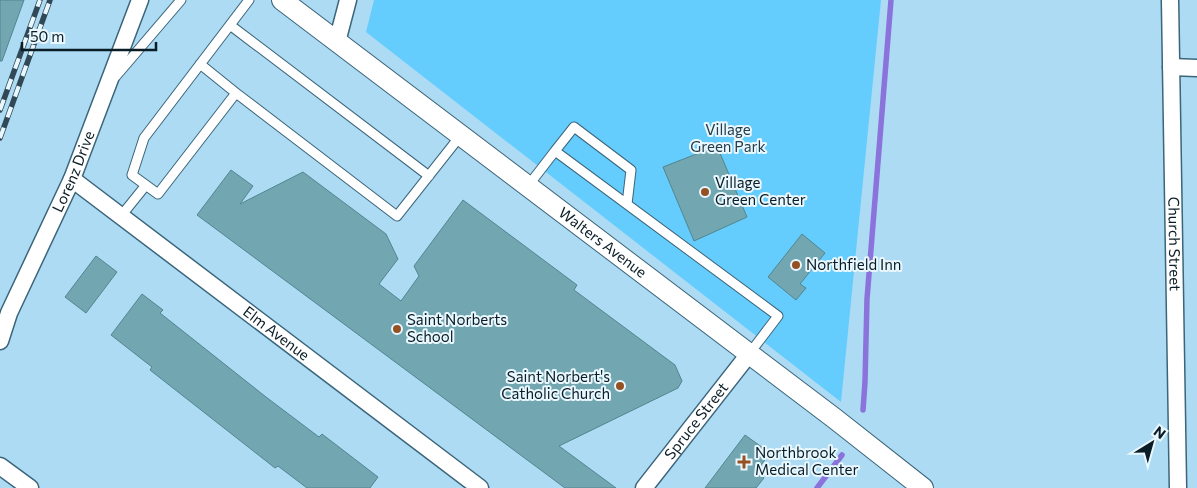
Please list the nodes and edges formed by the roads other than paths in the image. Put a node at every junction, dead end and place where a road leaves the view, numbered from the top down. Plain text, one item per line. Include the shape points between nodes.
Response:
1 (140, 0) edge
2 (181, 0) edge
3 (249, 0) edge
4 (282, 0) edge
5 (348, 0) edge
6 (1170, 0) edge
7 (230, 25) junction
8 (337, 42) junction
9 (200, 64) junction
10 (1171, 67) junction
11 (1197, 68) edge
12 (107, 87) junction
13 (236, 93) junction
14 (461, 136) junction
15 (555, 151) junction
16 (429, 176) junction
17 (72, 179) junction
18 (146, 185) junction
19 (528, 186) junction
20 (627, 204) junction
21 (121, 216) junction
22 (0, 341) edge
23 (749, 354) junction
24 (0, 466) edge
25 (30, 488) edge
26 (480, 488) edge
27 (644, 488) edge
28 (923, 488) edge
29 (1178, 488) edge

1 - 12 street, Lorenz Drive
2 - 12 lane
3 - 7 lane
4 - 8 street, Walters Avenue
5 - 8 street
6 - 10 street, Church Street
7 - 9 lane
7 - 16 lane
8 - 14 street, Walters Avenue
9 - 13 lane
9 - 18 lane via 144,138 132,175
10 - 11 street
10 - 29 street, Church Street
12 - 17 street, Lorenz Drive
13 - 16 lane via 397,216
13 - 18 lane via 158,194
14 - 16 lane
14 - 19 street, Walters Avenue
15 - 19 lane
15 - 20 lane
15 - 20 lane via 574,127 631,170
17 - 21 street, Elm Avenue
17 - 22 street, Lorenz Drive via 8,313
18 - 21 lane
19 - 23 street, Walters Avenue
20 - 23 lane via 778,316
21 - 26 street, Elm Avenue
23 - 27 street, Spruce Street
23 - 28 street, Walters Avenue
24 - 25 street

